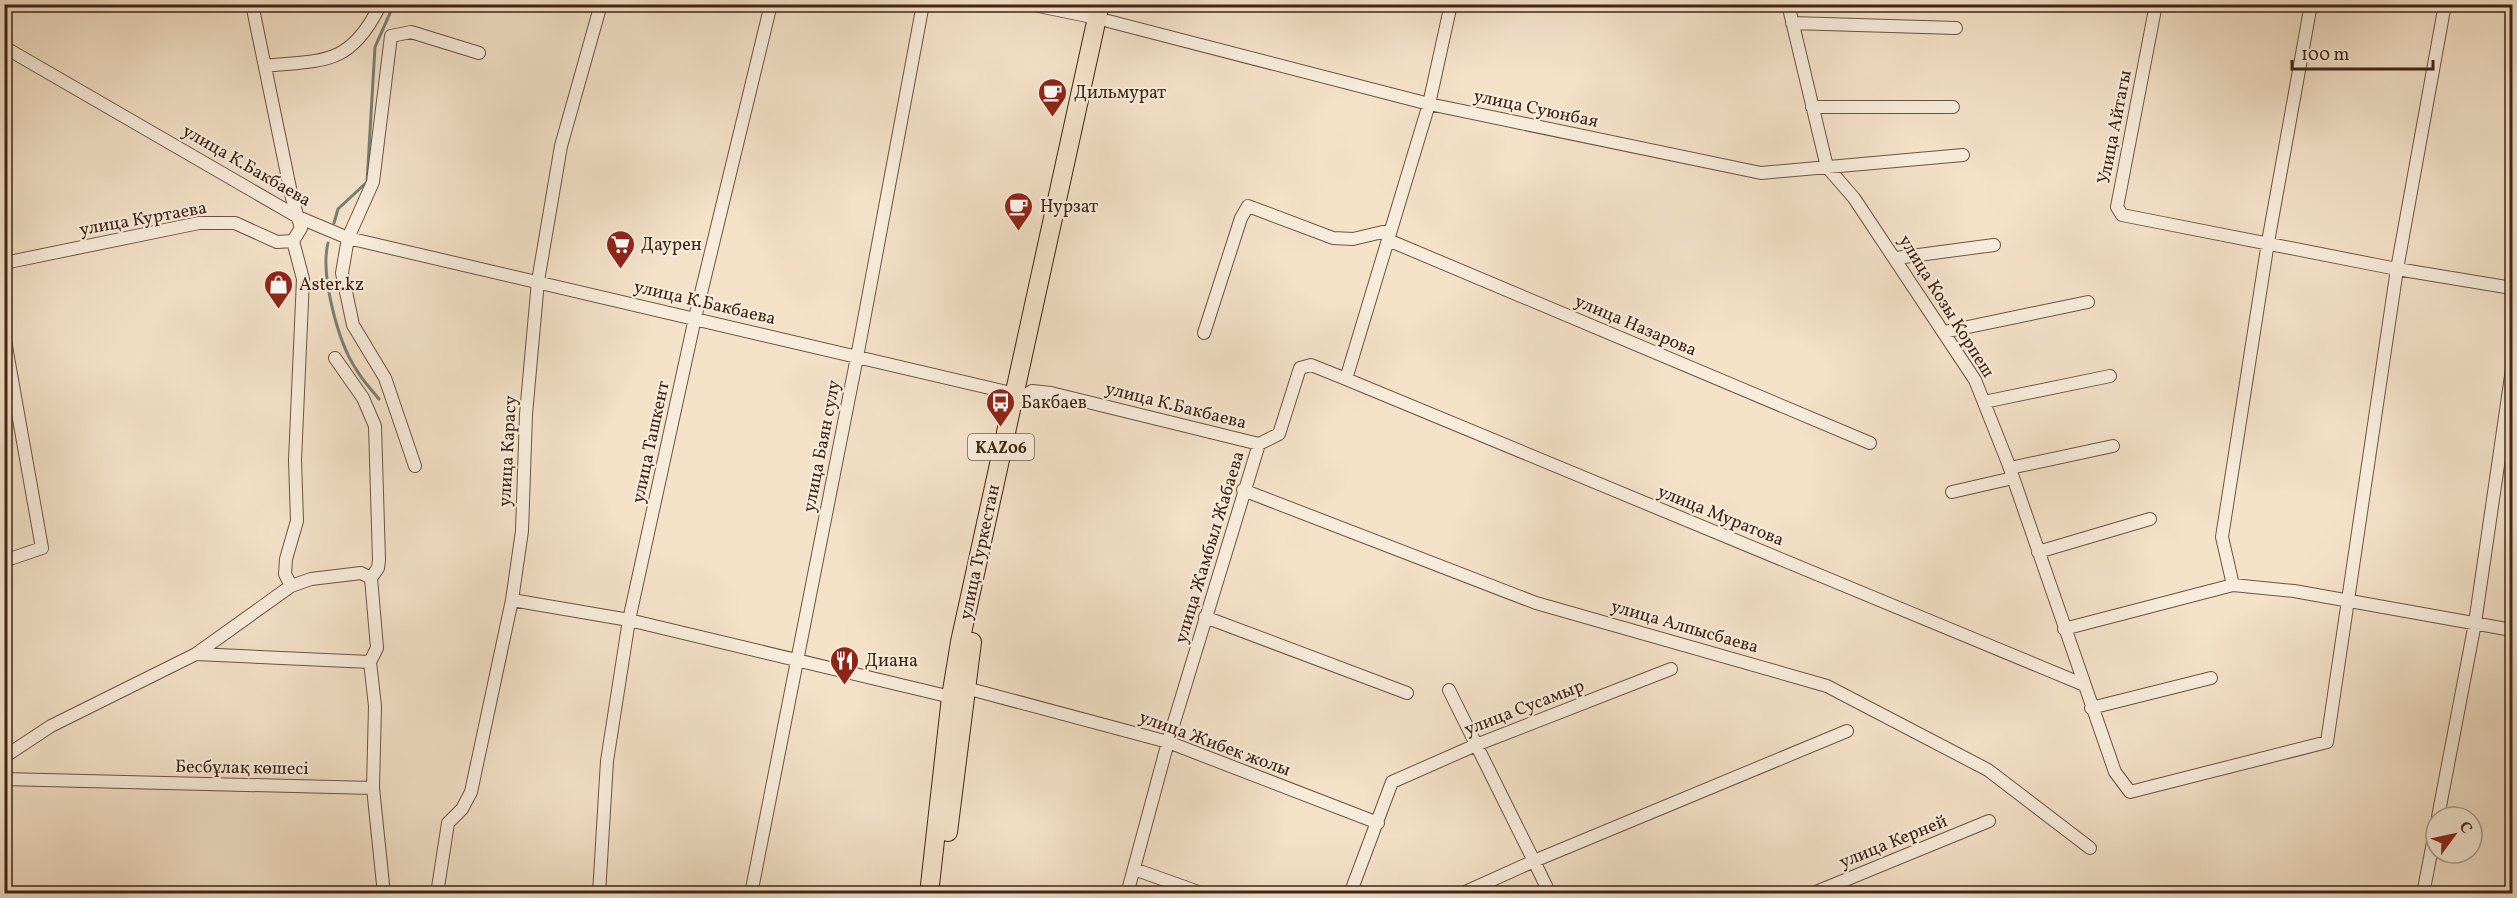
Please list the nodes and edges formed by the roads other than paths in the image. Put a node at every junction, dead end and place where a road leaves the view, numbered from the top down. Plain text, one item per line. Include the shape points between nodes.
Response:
1 (252, 4) edge
2 (601, 4) edge
3 (771, 4) edge
4 (923, 4) edge
5 (1029, 4) edge
6 (1451, 4) edge
7 (1788, 4) edge
8 (2156, 4) edge
9 (2311, 4) edge
10 (2445, 4) edge
11 (378, 9) dead end
12 (1104, 12) edge
13 (1792, 23) junction
14 (1956, 28) dead end
15 (4, 47) edge
16 (479, 53) dead end
17 (265, 66) junction
18 (1429, 104) junction
19 (1812, 107) junction
20 (1953, 107) dead end
21 (1963, 155) dead end
22 (1827, 167) junction
23 (298, 217) junction
24 (1390, 235) junction
25 (348, 238) junction
26 (293, 241) junction
27 (2268, 242) junction
28 (1994, 245) dead end
29 (1896, 258) junction
30 (4, 263) edge
31 (2397, 269) junction
32 (538, 281) junction
33 (2512, 288) edge
34 (2088, 302) dead end
35 (695, 318) junction
36 (1944, 332) junction
37 (1204, 333) dead end
38 (4, 334) edge
39 (857, 357) junction
40 (335, 358) dead end
41 (2512, 369) edge
42 (2110, 376) dead end
43 (1346, 379) junction
44 (1018, 395) junction
45 (1984, 402) junction
46 (1870, 443) dead end
47 (1259, 444) junction
48 (2113, 446) dead end
49 (416, 466) dead end
50 (2012, 473) junction
51 (1243, 490) junction
52 (1952, 492) dead end
53 (2150, 519) dead end
54 (2038, 552) junction
55 (4, 561) edge
56 (371, 578) junction
57 (2234, 585) junction
58 (291, 586) junction
59 (512, 600) junction
60 (2348, 601) junction
61 (1205, 617) junction
62 (629, 620) junction
63 (2475, 623) junction
64 (2064, 629) junction
65 (2512, 630) edge
66 (196, 654) junction
67 (796, 659) junction
68 (370, 662) junction
69 (1671, 669) dead end
70 (2211, 678) dead end
71 (2082, 684) junction
72 (1449, 690) dead end
73 (959, 693) junction
74 (1407, 693) dead end
75 (2091, 708) junction
76 (1847, 731) dead end
77 (1168, 742) junction
78 (1476, 745) junction
79 (4, 757) edge
80 (4, 780) edge
81 (373, 788) junction
82 (2440, 805) edge
83 (1989, 821) dead end
84 (1378, 824) junction
85 (2090, 848) dead end
86 (1534, 861) junction
87 (2429, 865) edge
88 (1134, 869) junction
89 (384, 894) edge
90 (437, 894) edge
91 (599, 894) edge
92 (751, 894) edge
93 (929, 894) edge
94 (940, 894) edge
95 (1127, 894) edge
96 (1204, 894) edge
97 (1350, 894) edge
98 (1461, 894) edge
99 (1550, 894) edge
100 (1811, 894) edge
101 (2423, 894) edge

1 - 17 street
2 - 32 street, улица Карасу via 561,147
3 - 35 street, улица Ташкент
4 - 39 street, улица Баян сулу
5 - 12 street, улица Суюнбая
6 - 18 street
7 - 13 street, улица Козы Корпеш
8 - 27 street, Улица Айтагы via 2118,211 2127,217
9 - 27 street
10 - 31 street
11 - 17 street via 365,33 347,50 331,57
12 - 18 street, улица Суюнбая
12 - 44 highway, улица Туркестан / KАZ06
13 - 14 street
13 - 19 street, улица Козы Корпеш
15 - 23 street, улица К.Бакбаева
16 - 25 street via 411,32 391,36 373,182
17 - 23 street
18 - 22 street, улица Суюнбая via 1761,174
18 - 24 street
19 - 20 street
19 - 22 street, улица Козы Корпеш
21 - 22 street, улица Суюнбая
22 - 29 street, улица Козы Корпеш
23 - 25 street, улица К.Бакбаева
23 - 26 street via 301,228
24 - 37 street via 1333,238 1248,206
24 - 43 street
24 - 46 street, улица Назарова
25 - 32 street, улица К.Бакбаева
25 - 49 street via 342,273 348,310 385,378
26 - 30 street, улица Куртаева via 277,242 235,223 199,223
26 - 58 street via 303,279 295,460 297,521 285,574
27 - 31 street, Улица Айтагы
27 - 57 street via 2222,537
28 - 29 street
29 - 36 street, улица Козы Корпеш
31 - 33 street, Улица Айтагы
31 - 60 street
32 - 35 street, улица К.Бакбаева
32 - 59 street, улица Карасу via 526,414 522,531
34 - 36 street
35 - 39 street, улица К.Бакбаева
35 - 62 street, улица Ташкент
36 - 45 street, улица Козы Корпеш via 1975,380
38 - 55 street via 42,548
39 - 44 street, улица К.Бакбаева
39 - 67 street, улица Баян сулу
40 - 56 street via 363,398 375,426 379,560
41 - 63 street
42 - 45 street
43 - 47 street, улица Жамбыл Жабаева via 1311,365 1300,368 1279,434
43 - 71 street, улица Муратова
44 - 47 street, улица К.Бакбаева via 1032,391 1051,393
44 - 73 highway, улица Туркестан / KАZ06
45 - 50 street, улица Козы Корпеш
47 - 51 street, улица Жамбыл Жабаева
48 - 50 street
50 - 52 street
50 - 54 street, улица Козы Корпеш
51 - 61 street, улица Жамбыл Жабаева
51 - 85 street, улица Алпысбаева via 1536,603 1827,686 1988,770
53 - 54 street
54 - 64 street, улица Козы Корпеш
56 - 58 street via 361,573 311,579
56 - 68 street via 377,648
57 - 60 street
57 - 64 street
58 - 66 street
59 - 62 street, улица Жибек жолы
59 - 90 street, улица Карасу via 471,792 448,823
60 - 63 street
60 - 75 street, улица Козы Корпеш via 2327,742 2130,792 2115,772
61 - 74 street
61 - 77 street, улица Жамбыл Жабаева
62 - 67 street, улица Жибек жолы
62 - 91 street, улица Ташкент via 607,761
63 - 65 street
63 - 82 street
64 - 71 street, улица Козы Корпеш
66 - 68 street
66 - 79 street via 51,726
67 - 73 street, улица Жибек жолы
67 - 92 street, улица Баян сулу
68 - 81 street via 375,706
69 - 78 street, улица Сусамыр
70 - 75 street
71 - 75 street, улица Козы Корпеш
72 - 78 street
73 - 77 street, улица Жибек жолы
73 - 93 highway, улица Туркестан / KАZ06
73 - 94 highway, улица Туркестан / KАZ06
76 - 86 street
77 - 84 street, улица Жибек жолы
77 - 88 street, улица Жамбыл Жабаева
78 - 84 street, улица Сусамыр via 1392,782
78 - 86 street
80 - 81 street, Бесбұлақ көшесі
81 - 89 street
83 - 100 street, улица Керней
84 - 97 street
86 - 98 street
86 - 99 street
87 - 101 street
88 - 95 street, улица Жамбыл Жабаева
88 - 96 street

